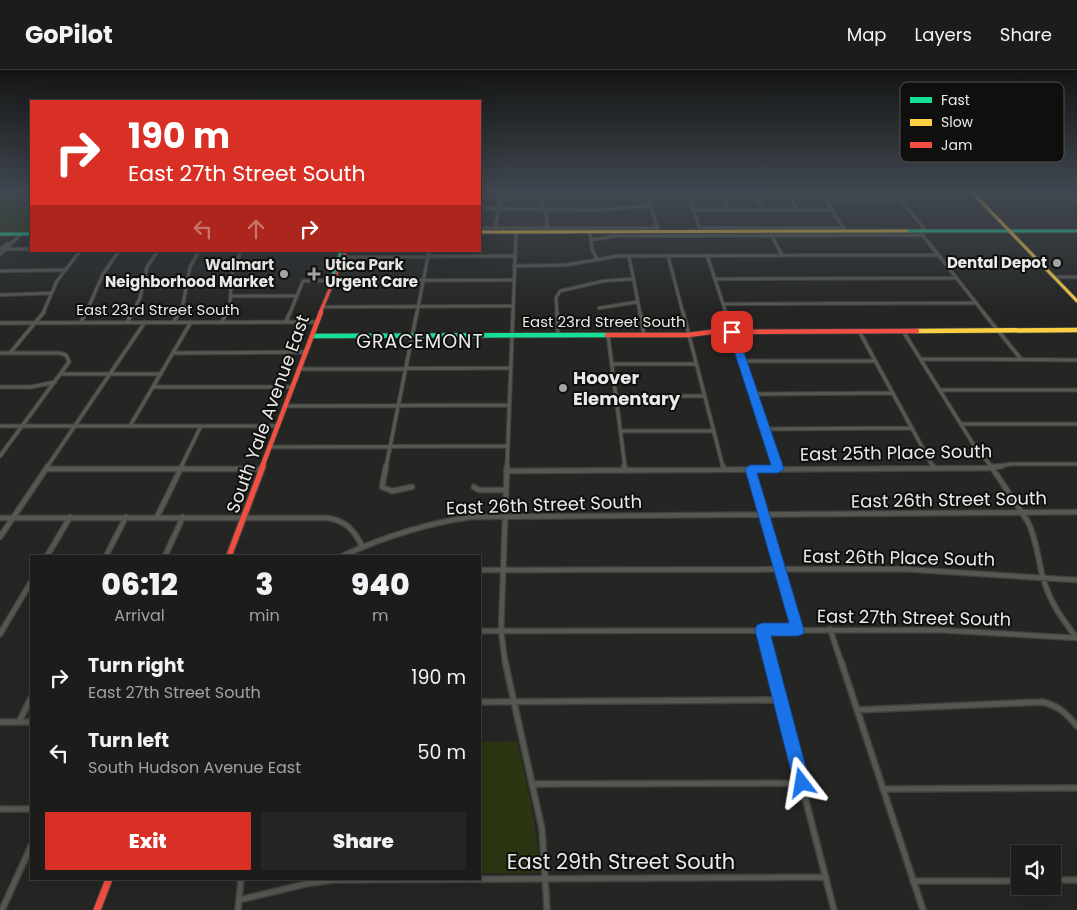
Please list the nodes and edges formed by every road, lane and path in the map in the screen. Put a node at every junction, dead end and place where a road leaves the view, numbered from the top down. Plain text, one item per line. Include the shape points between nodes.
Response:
1 (537, 230) edge
2 (545, 230) edge
3 (551, 230) edge
4 (651, 230) edge
5 (704, 230) edge
6 (826, 230) edge
7 (876, 230) edge
8 (481, 231) edge
9 (495, 231) junction
10 (1009, 231) junction
11 (1077, 231) edge
12 (590, 232) junction
13 (923, 232) junction
14 (516, 233) junction
15 (0, 234) edge
16 (21, 234) junction
17 (30, 234) edge
18 (771, 234) junction
19 (591, 240) junction
20 (12, 242) junction
21 (0, 248) edge
22 (30, 248) edge
23 (6, 249) junction
24 (79, 252) edge
25 (118, 252) edge
26 (157, 252) edge
27 (198, 252) edge
28 (242, 252) edge
29 (429, 252) edge
30 (344, 253) edge
31 (0, 254) edge
32 (939, 254) junction
33 (782, 255) junction
34 (428, 256) junction
35 (515, 256) junction
36 (629, 256) junction
37 (668, 256) junction
38 (707, 256) junction
39 (597, 259) junction
40 (514, 266) junction
41 (64, 270) junction
42 (0, 271) edge
43 (1054, 277) junction
44 (1077, 277) edge
45 (957, 278) junction
46 (633, 279) junction
47 (715, 279) junction
48 (423, 280) junction
49 (514, 280) junction
50 (332, 281) junction
51 (560, 291) joint
52 (52, 292) junction
53 (0, 295) edge
54 (231, 296) junction
55 (297, 296) junction
56 (1077, 301) edge
57 (637, 302) junction
58 (977, 303) junction
59 (723, 304) junction
60 (513, 306) junction
61 (322, 307) junction
62 (418, 307) junction
63 (599, 308) dead end
64 (80, 322) junction
65 (127, 322) junction
66 (144, 322) junction
67 (174, 322) junction
68 (191, 322) junction
69 (222, 322) junction
70 (286, 322) junction
71 (317, 322) junction
72 (0, 323) edge
73 (35, 323) junction
74 (999, 330) junction
75 (1077, 330) edge
76 (859, 331) junction
77 (903, 331) junction
78 (732, 332) junction
79 (688, 334) junction
80 (512, 335) junction
81 (558, 335) junction
82 (608, 335) junction
83 (644, 335) junction
84 (312, 336) junction
85 (412, 336) junction
86 (173, 352) junction
87 (306, 352) junction
88 (0, 353) edge
89 (10, 353) junction
90 (921, 359) junction
91 (1021, 359) junction
92 (875, 360) junction
93 (1077, 360) edge
94 (742, 361) junction
95 (612, 364) junction
96 (696, 364) junction
97 (405, 368) junction
98 (510, 368) junction
99 (299, 369) junction
100 (61, 374) junction
101 (110, 374) junction
102 (161, 374) junction
103 (55, 382) junction
104 (0, 387) edge
105 (153, 387) junction
106 (292, 387) junction
107 (940, 390) junction
108 (1077, 390) edge
109 (893, 393) junction
110 (753, 394) junction
111 (616, 396) junction
112 (705, 396) junction
113 (509, 404) junction
114 (398, 405) junction
115 (285, 406) junction
116 (961, 424) junction
117 (1077, 424) edge
118 (0, 426) edge
119 (23, 426) junction
120 (75, 426) junction
121 (130, 426) junction
122 (202, 426) junction
123 (278, 426) junction
124 (912, 428) junction
125 (765, 429) junction
126 (620, 431) junction
127 (714, 431) junction
128 (389, 446) junction
129 (507, 446) junction
130 (270, 447) junction
131 (0, 456) edge
132 (1077, 464) edge
133 (992, 467) junction
134 (934, 468) junction
135 (46, 469) junction
136 (181, 469) junction
137 (262, 469) junction
138 (724, 469) junction
139 (750, 469) junction
140 (778, 469) junction
141 (625, 470) junction
142 (506, 471) junction
143 (412, 487) dead end
144 (474, 488) dead end
145 (383, 489) joint
146 (506, 490) junction
147 (1022, 512) junction
148 (1077, 512) edge
149 (505, 516) junction
150 (764, 516) junction
151 (70, 517) junction
152 (126, 517) junction
153 (158, 517) junction
154 (183, 517) junction
155 (0, 518) edge
156 (13, 518) junction
157 (244, 518) junction
158 (0, 537) edge
159 (362, 546) junction
160 (47, 555) edge
161 (107, 555) edge
162 (165, 555) edge
163 (229, 555) edge
164 (344, 555) edge
165 (780, 569) junction
166 (481, 570) edge
167 (502, 570) junction
168 (1042, 578) junction
169 (1077, 580) edge
170 (30, 584) edge
171 (830, 629) junction
172 (501, 630) junction
173 (762, 630) junction
174 (798, 630) junction
175 (481, 631) edge
176 (0, 634) edge
177 (1077, 638) edge
178 (30, 700) edge
179 (780, 700) junction
180 (513, 701) junction
181 (481, 702) edge
182 (857, 710) junction
183 (0, 722) edge
184 (19, 722) junction
185 (30, 722) edge
186 (1077, 726) edge
187 (802, 783) junction
188 (534, 784) junction
189 (884, 788) junction
190 (1077, 788) edge
191 (0, 809) edge
192 (30, 809) edge
193 (30, 848) edge
194 (826, 877) junction
195 (481, 879) edge
196 (547, 879) junction
197 (109, 880) edge
198 (241, 880) edge
199 (333, 880) edge
200 (1011, 880) edge
201 (1061, 880) edge
202 (1077, 880) edge
203 (914, 881) junction
204 (239, 900) junction
205 (2, 910) edge
206 (97, 910) edge
207 (238, 910) edge
208 (548, 910) edge
209 (834, 910) edge
210 (923, 910) edge

1 - 9 street
2 - 14 main road
3 - 12 main road
4 - 12 main road
5 - 18 main road
6 - 18 main road
7 - 13 main road
8 - 9 main road
9 - 14 main road
10 - 11 main road
10 - 13 main road
10 - 43 main road
12 - 19 street
13 - 18 street
13 - 32 street
14 - 35 street
15 - 16 main road
16 - 17 main road
16 - 20 street
18 - 19 street via 615,236
18 - 33 street
19 - 39 street
20 - 21 street
20 - 23 street
22 - 23 street
23 - 31 street
24 - 41 street
25 - 64 street via 103,274 90,307
26 - 65 street via 147,267 138,304
27 - 67 street via 190,267 183,304
28 - 54 street via 232,272
29 - 34 street
30 - 34 street
30 - 50 main road, South Yale Avenue East
32 - 33 street
32 - 45 street
33 - 38 street
34 - 35 street
34 - 48 street
35 - 40 street
36 - 37 street
36 - 39 street
36 - 46 street
37 - 38 street
37 - 79 street
38 - 47 street
39 - 40 street via 566,265
40 - 49 street
41 - 42 street
41 - 52 street
43 - 44 street
43 - 56 main road
45 - 47 street
45 - 58 street
46 - 51 street via 603,281
46 - 57 street
47 - 59 street
48 - 49 street
48 - 50 street
48 - 62 street
49 - 60 street
50 - 55 street via 303,281
50 - 61 main road, South Yale Avenue East
51 - 81 street via 556,298
52 - 53 street
52 - 73 street via 44,312
54 - 55 street
54 - 69 street
55 - 70 street
57 - 63 street
57 - 83 street
58 - 59 street
58 - 74 street
59 - 78 street
60 - 62 street
60 - 80 street
61 - 62 street
61 - 71 main road, South Yale Avenue East
62 - 85 street
64 - 65 street, East 23rd Street South
64 - 73 street, East 23rd Street South
65 - 66 street, East 23rd Street South
66 - 67 street, East 23rd Street South
66 - 101 street
67 - 68 street, East 23rd Street South
68 - 69 street, East 23rd Street South
68 - 86 street
69 - 70 street, East 23rd Street South
70 - 71 street, East 23rd Street South
71 - 84 main road, South Yale Avenue East
72 - 73 street, East 23rd Street South
73 - 89 street
74 - 75 main road, East 23rd Street South
74 - 77 main road, East 23rd Street South
74 - 91 street
76 - 77 main road, East 23rd Street South
76 - 78 main road, East 23rd Street South
76 - 92 street
77 - 90 street
78 - 79 main road, East 23rd Street South
78 - 94 street
79 - 83 main road, East 23rd Street South
79 - 96 street
80 - 81 main road, East 23rd Street South
80 - 85 main road, East 23rd Street South
80 - 98 street
81 - 82 main road, East 23rd Street South
82 - 83 main road, East 23rd Street South
82 - 95 street
84 - 85 main road, East 23rd Street South
84 - 87 main road, South Yale Avenue East
85 - 97 street
86 - 87 street
86 - 102 street
87 - 99 main road, South Yale Avenue East
88 - 89 street
89 - 100 street via 59,352 66,355 69,362
90 - 91 street
90 - 107 street
91 - 93 street
92 - 94 street
92 - 109 street
94 - 110 street
95 - 96 street
95 - 111 street
96 - 112 street
97 - 98 street
97 - 99 street
97 - 114 street
98 - 113 street
99 - 106 main road, South Yale Avenue East
100 - 101 street
100 - 103 street
101 - 102 street
101 - 120 street
102 - 105 street
103 - 104 street via 31,387
103 - 119 street
105 - 106 street
105 - 121 street
106 - 115 main road, South Yale Avenue East
107 - 108 street
107 - 116 street
109 - 110 street
109 - 124 street
110 - 125 street
111 - 112 street
111 - 126 street
112 - 127 street
113 - 114 street
113 - 129 street
114 - 115 street
114 - 128 street
115 - 123 main road, South Yale Avenue East
116 - 117 street
116 - 133 street
118 - 119 street
119 - 120 street
119 - 131 street
120 - 121 street
120 - 135 street
121 - 122 street
122 - 123 street
122 - 136 street
123 - 130 main road, South Yale Avenue East
124 - 125 street
124 - 134 street
125 - 140 street
126 - 127 street
126 - 141 street
127 - 138 street
128 - 129 street
128 - 130 street
128 - 145 street
129 - 142 street
130 - 137 main road, South Yale Avenue East
132 - 133 street, East 25th Place South
133 - 134 street, East 25th Place South
133 - 147 street
134 - 140 street, East 25th Place South
135 - 136 street
135 - 156 street
136 - 137 street
136 - 153 street
137 - 157 main road, South Yale Avenue East
138 - 139 street, East 25th Place South
138 - 141 street, East 25th Place South
139 - 140 street, East 25th Place South
139 - 150 street
141 - 142 street, East 25th Place South
142 - 146 street
143 - 145 street
144 - 146 street
146 - 149 street
147 - 148 street, East 26th Street South
147 - 150 street, East 26th Street South
147 - 168 street via 1032,530
149 - 150 street, East 26th Street South
149 - 159 street, East 26th Street South via 426,524
149 - 167 street
150 - 165 street
151 - 152 street
151 - 156 street
151 - 160 street
152 - 153 street
152 - 161 street
153 - 154 street
154 - 157 street
154 - 162 street
155 - 156 street
156 - 158 street
157 - 159 street via 344,520 352,527
157 - 163 main road, South Yale Avenue East
159 - 164 street, East 26th Street South
165 - 167 street, East 26th Place South
165 - 168 street, East 26th Place South via 912,569
165 - 174 street
166 - 167 street, East 26th Place South
167 - 172 street
168 - 169 street, East 26th Place South
168 - 177 street via 1054,608
170 - 176 street
171 - 174 street, East 27th Street South
171 - 177 street, East 27th Street South via 969,631
171 - 182 street
172 - 173 street, East 27th Street South
172 - 175 street, East 27th Street South
172 - 180 street
173 - 174 street, East 27th Street South
173 - 179 street
178 - 184 street
179 - 180 street
179 - 187 street
180 - 181 street
180 - 188 street
182 - 186 street via 1042,702 1068,714
182 - 189 street
183 - 184 street
184 - 185 street
187 - 188 street
187 - 194 street
188 - 196 street
189 - 190 street
189 - 203 street
191 - 192 street
193 - 205 street
194 - 196 street, East 29th Street South
194 - 209 street
195 - 196 street, East 29th Street South
196 - 208 street
197 - 206 main road
198 - 204 street
199 - 204 street, East 29th Street South
200 - 203 street
201 - 202 street
203 - 210 street
204 - 207 street

